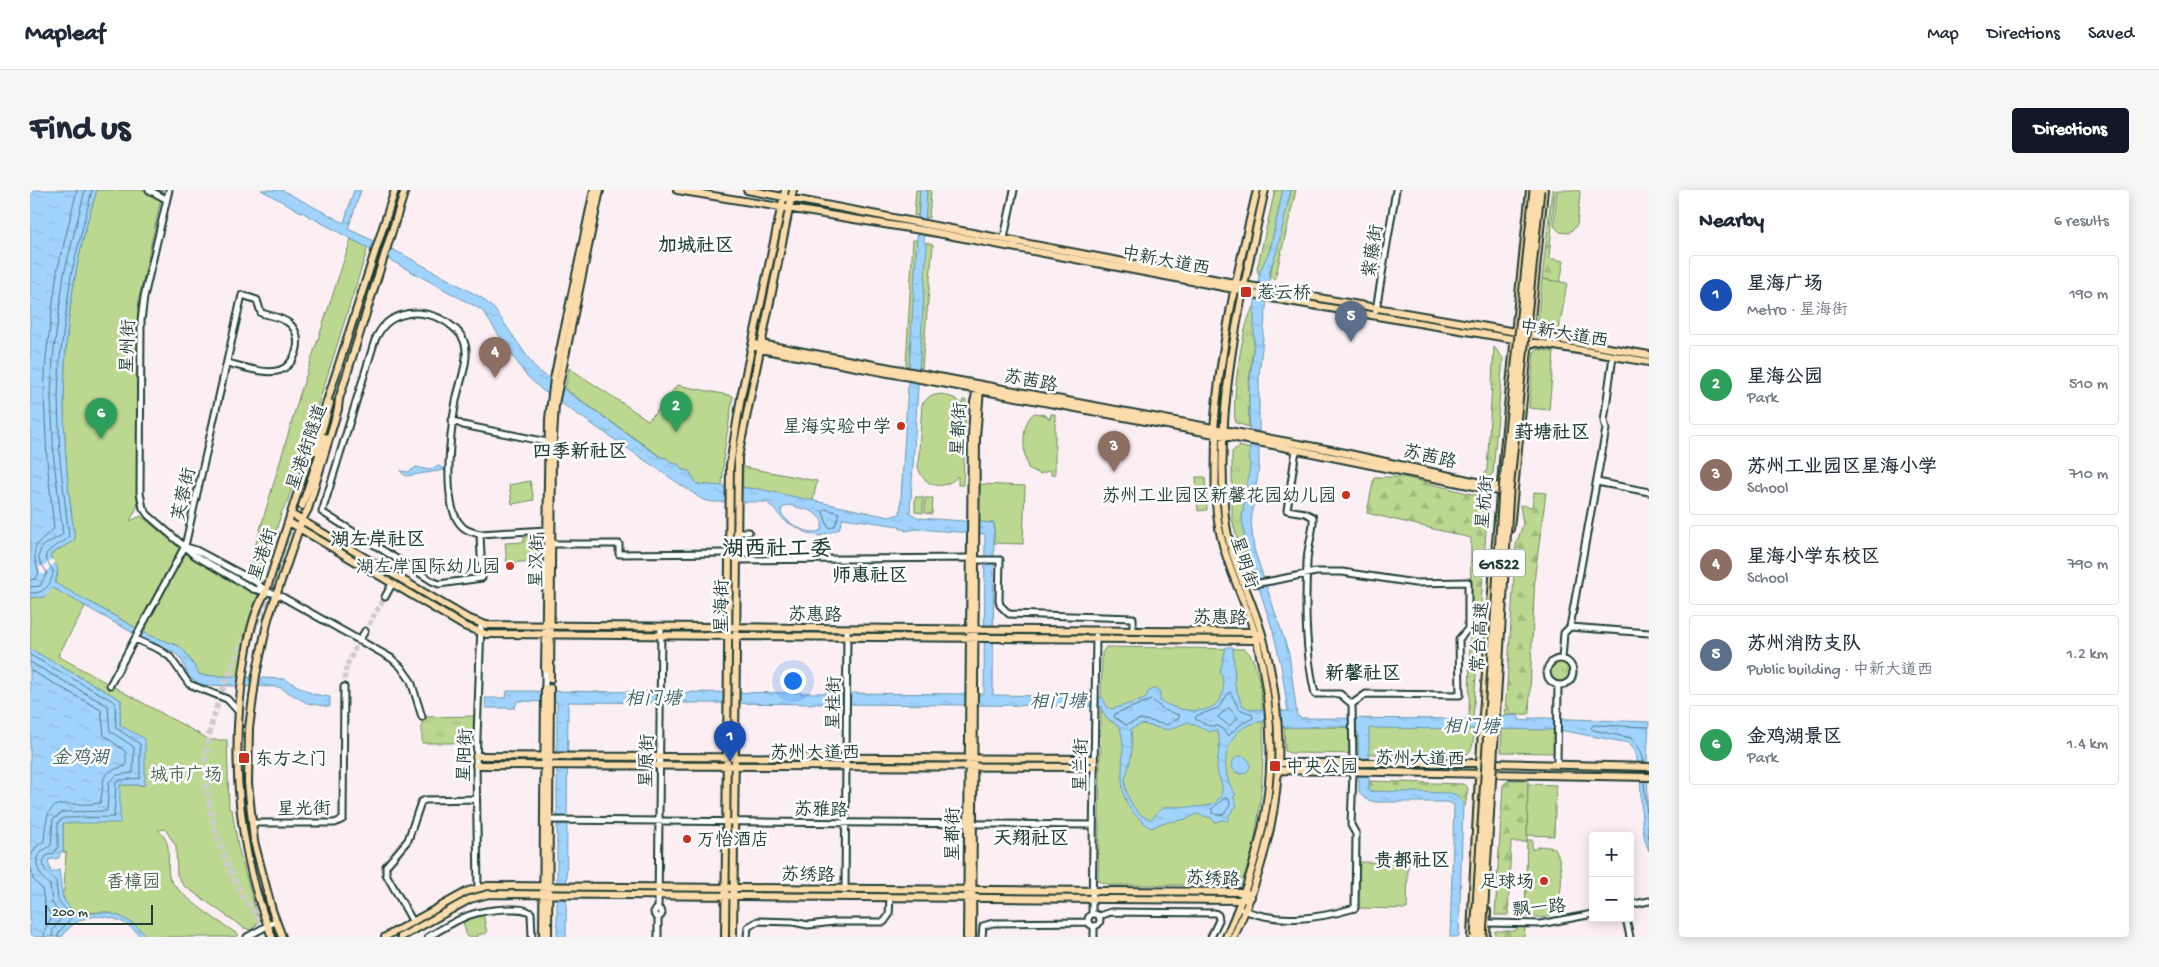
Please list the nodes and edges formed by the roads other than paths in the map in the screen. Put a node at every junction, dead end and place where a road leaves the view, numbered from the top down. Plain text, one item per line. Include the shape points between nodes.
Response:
1 (149, 190) edge
2 (169, 190) edge
3 (395, 190) edge
4 (405, 190) edge
5 (594, 190) edge
6 (600, 190) edge
7 (677, 190) edge
8 (692, 190) edge
9 (747, 190) edge
10 (793, 190) edge
11 (1014, 190) edge
12 (1257, 190) edge
13 (1265, 190) edge
14 (1396, 190) edge
15 (1530, 190) edge
16 (1534, 190) edge
17 (1540, 190) edge
18 (1544, 190) edge
19 (784, 193) edge
20 (792, 198) junction
21 (166, 199) junction
22 (727, 199) junction
23 (789, 207) junction
24 (780, 208) junction
25 (913, 225) junction
26 (928, 227) junction
27 (1004, 238) junction
28 (1521, 274) junction
29 (1234, 286) junction
30 (1243, 288) junction
31 (1255, 291) junction
32 (1376, 308) junction
33 (1375, 316) junction
34 (1514, 336) junction
35 (1525, 337) junction
36 (752, 345) junction
37 (760, 347) junction
38 (1649, 355) edge
39 (1613, 356) junction
40 (1649, 362) edge
41 (226, 363) junction
42 (557, 379) junction
43 (979, 389) junction
44 (330, 397) junction
45 (339, 399) junction
46 (452, 420) junction
47 (463, 425) junction
48 (1215, 432) junction
49 (1224, 434) junction
50 (451, 435) junction
51 (1264, 441) junction
52 (550, 443) junction
53 (1296, 450) junction
54 (1597, 482) junction
55 (1499, 490) junction
56 (1649, 492) edge
57 (1513, 493) junction
58 (291, 514) junction
59 (302, 520) junction
60 (289, 522) junction
61 (299, 528) junction
62 (546, 530) junction
63 (736, 532) junction
64 (749, 532) dead end
65 (480, 534) junction
66 (551, 544) junction
67 (185, 546) junction
68 (728, 553) junction
69 (849, 558) junction
70 (976, 559) junction
71 (736, 560) junction
72 (849, 565) dead end
73 (1308, 574) junction
74 (392, 584) junction
75 (1245, 586) junction
76 (266, 591) junction
77 (277, 594) junction
78 (385, 597) tunnel mouth
79 (481, 624) junction
80 (548, 627) junction
81 (1570, 627) junction
82 (661, 628) junction
83 (727, 628) junction
84 (737, 628) junction
85 (848, 629) junction
86 (972, 630) junction
87 (365, 631) tunnel mouth
88 (1096, 631) junction
89 (1133, 631) junction
90 (480, 632) junction
91 (1254, 632) junction
92 (1649, 633) edge
93 (548, 635) junction
94 (661, 636) junction
95 (727, 637) junction
96 (736, 637) junction
97 (847, 637) junction
98 (136, 638) junction
99 (972, 638) junction
100 (1259, 638) junction
101 (1096, 639) junction
102 (360, 640) junction
103 (1562, 659) junction
104 (545, 669) joint
105 (550, 679) joint
106 (110, 685) dead end
107 (1558, 685) junction
108 (344, 687) tunnel mouth
109 (547, 688) junction
110 (1352, 704) junction
111 (240, 714) junction
112 (422, 716) dead end
113 (476, 756) junction
114 (549, 756) junction
115 (660, 756) junction
116 (726, 757) junction
117 (734, 757) junction
118 (846, 759) junction
119 (971, 759) junction
120 (1094, 759) junction
121 (1278, 761) junction
122 (1355, 762) junction
123 (1478, 763) junction
124 (1493, 763) junction
125 (1557, 764) junction
126 (476, 765) junction
127 (550, 766) junction
128 (659, 766) junction
129 (1271, 766) junction
130 (726, 767) junction
131 (734, 767) junction
132 (846, 767) junction
133 (971, 767) junction
134 (1094, 767) junction
135 (1649, 767) edge
136 (1278, 771) junction
137 (1355, 772) junction
138 (1478, 774) junction
139 (1493, 774) junction
140 (1649, 777) edge
141 (476, 799) junction
142 (553, 820) junction
143 (659, 821) junction
144 (726, 822) junction
145 (734, 822) junction
146 (252, 823) junction
147 (846, 823) junction
148 (970, 824) junction
149 (1093, 825) junction
150 (549, 886) junction
151 (478, 887) junction
152 (658, 887) junction
153 (726, 888) junction
154 (734, 888) junction
155 (845, 889) junction
156 (970, 890) junction
157 (1094, 891) junction
158 (549, 895) junction
159 (658, 895) junction
160 (1248, 895) junction
161 (726, 896) junction
162 (733, 896) junction
163 (845, 897) junction
164 (890, 897) junction
165 (970, 898) junction
166 (1094, 899) junction
167 (1242, 900) junction
168 (1649, 901) edge
169 (1634, 904) edge
170 (1242, 909) junction
171 (1095, 914) junction
172 (1589, 915) edge
173 (276, 921) junction
174 (413, 922) junction
175 (1088, 922) junction
176 (1627, 922) edge
177 (1486, 923) junction
178 (267, 926) junction
179 (1094, 926) junction
180 (406, 936) edge
181 (247, 937) edge
182 (272, 937) edge
183 (282, 937) edge
184 (385, 937) edge
185 (428, 937) edge
186 (532, 937) edge
187 (543, 937) edge
188 (548, 937) edge
189 (658, 937) edge
190 (725, 937) edge
191 (733, 937) edge
192 (747, 937) edge
193 (967, 937) edge
194 (972, 937) edge
195 (982, 937) edge
196 (1094, 937) edge
197 (1211, 937) edge
198 (1226, 937) edge
199 (1234, 937) edge
200 (1470, 937) edge
201 (1475, 937) edge
202 (1482, 937) edge
203 (1486, 937) edge
204 (1630, 937) edge

1 - 21 street
2 - 21 street, 星州街
3 - 44 main road, 星港街
4 - 45 main road, 星港街
5 - 42 main road, 星汉街
6 - 42 main road, 星汉街
7 - 22 main road, 中新大道西
8 - 22 main road
9 - 19 main road, 中新大道西
10 - 20 main road, 星海街
11 - 27 street
12 - 29 main road, 星明街
13 - 30 main road, 星明街
14 - 32 street, 紫藤街
15 - 28 main road, 星杭街
16 - 201 highway, 常台高速 / G1522, bridge via 1503,490
17 - 202 highway, 常台高速 / G1522, bridge via 1509,490
18 - 35 main road, 星杭街
19 - 20 main road, 中新大道西
19 - 24 main road, 星海街
20 - 23 main road, 星海街
20 - 25 main road, 中新大道西
21 - 67 street, 星州街 via 140,329 140,498 148,515
22 - 24 main road, 中新大道西
23 - 24 main road, 中新大道西
23 - 25 main road, 中新大道西
23 - 37 main road, 星海街
24 - 36 main road, 星海街
25 - 26 main road, 中新大道西
26 - 27 main road, 中新大道西
26 - 29 main road, 中新大道西
27 - 29 main road, 中新大道西
28 - 34 main road, 星杭街
28 - 35 main road via 1527,288
29 - 30 main road, 中新大道西
29 - 48 main road, 星明街 via 1218,380
30 - 31 main road, 中新大道西
30 - 49 main road, 星明街 via 1228,381
31 - 32 main road, 中新大道西 via 1273,290
31 - 33 main road, 中新大道西 via 1271,298
32 - 33 street, 紫藤街
32 - 34 main road, 中新大道西
33 - 34 main road, 中新大道西
34 - 35 main road, 中新大道西
34 - 55 main road, 星杭街
35 - 38 main road, 中新大道西
35 - 39 main road, 中新大道西
35 - 57 main road, 星杭街
36 - 37 main road, 苏茜路
36 - 68 main road, 星海街 via 732,442
37 - 43 main road, 苏茜路
37 - 63 main road, 星海街 via 743,426 736,482
39 - 40 main road, 中新大道西
39 - 54 street
41 - 41 street, 芙蓉街 via 242,295 257,300 261,313 290,324 296,332 296,350 285,368 277,371
41 - 67 street, 芙蓉街
42 - 52 main road, 星汉街
43 - 48 main road, 苏茜路
43 - 70 main road, 星都街 via 972,437
44 - 45 main road, 星港街隧道 via 329,410 300,505
44 - 58 main road, 星港街
45 - 59 main road, 星港街 via 315,489
46 - 47 street
46 - 50 street
46 - 65 street via 465,358 464,340 448,323 424,313 406,313 390,320 380,329 375,340 322,512 439,584 482,578
47 - 50 street
47 - 52 street
48 - 49 main road, 苏茜路
48 - 91 main road, 星明街 via 1219,531
49 - 51 main road, 苏茜路
49 - 75 main road, 星明街 via 1226,526
50 - 65 street via 449,474 452,507 460,526
51 - 53 main road, 苏茜路
51 - 55 main road, 苏茜路 via 1339,452
52 - 62 main road, 星汉街
52 - 66 main road, 星汉街
53 - 55 main road, 苏茜路
53 - 73 street via 1287,510 1312,517
54 - 56 street
54 - 81 street
55 - 57 main road, 苏茜路
55 - 123 main road, 星杭街
57 - 124 main road, 星杭街, bridge
58 - 59 main road, 苏惠路
58 - 60 main road, 星港街
59 - 61 main road, 星港街
59 - 79 main road, 苏惠路
60 - 61 main road, 苏惠路
60 - 76 main road, 星港街
61 - 74 main road, 苏惠路
61 - 77 main road, 星港街
62 - 65 street
62 - 80 main road, 星汉街
63 - 64 street
63 - 71 main road, 星海街
66 - 68 street via 619,544 619,554
66 - 80 main road, 星汉街
67 - 76 street, 星州街 via 256,582
67 - 98 street, 芙蓉街
68 - 83 main road, 星海街
69 - 70 street
69 - 71 street
69 - 72 street
70 - 86 main road, 星都街
70 - 89 street via 1000,560 999,600 1009,614 1132,618
71 - 84 main road, 星海街
73 - 75 street, bridge
73 - 110 street via 1306,634 1316,694 1340,694
73 - 110 street via 1342,572 1415,583 1468,582 1468,629 1459,639 1460,695 1366,694
74 - 78 street
74 - 90 main road, 苏惠路
75 - 100 main road, 星明街
76 - 77 street, 星州街
76 - 111 main road, 星港街 via 254,619 241,688
77 - 102 street, 星州街
77 - 146 main road, 星港街 via 256,675 248,739
79 - 80 main road, 苏惠路
79 - 90 street, 星阳街
80 - 82 main road, 苏惠路
80 - 93 main road, 星汉街
81 - 92 street
81 - 103 street via 1564,633
82 - 83 main road, 苏惠路
82 - 94 street, 星原街
83 - 84 main road, 苏惠路
83 - 95 main road, 星海街
84 - 85 main road, 苏惠路
84 - 96 main road, 星海街
85 - 86 main road, 苏惠路
85 - 97 street, 星桂街
86 - 88 main road, 苏惠路
86 - 99 main road, 星都街
87 - 102 street
88 - 89 main road, 苏惠路
88 - 101 street, 星兰街
89 - 91 main road, 苏惠路
90 - 93 main road, 苏惠路
90 - 113 street, 星阳街
91 - 100 main road, 苏惠路
93 - 94 main road, 苏惠路
93 - 104 main road, 星汉街
93 - 105 main road, 星汉街
94 - 95 main road, 苏惠路
94 - 115 street, 星原街
95 - 96 main road, 苏惠路
95 - 116 main road, 星海街
96 - 97 main road, 苏惠路
96 - 117 main road, 星海街
97 - 99 main road, 苏惠路
97 - 118 street, 星桂街
98 - 106 street, 芙蓉街
98 - 111 street via 160,650 173,662 186,682 227,699
99 - 101 main road, 苏惠路
99 - 119 main road, 星都街
100 - 101 main road, 苏惠路
100 - 121 main road, 星明街 via 1276,710
100 - 129 main road, 星明街 via 1270,726
101 - 120 street, 星兰街
102 - 112 street, 星州街 via 391,658 404,670 415,690
103 - 107 street via 1554,660 1547,670 1551,681
103 - 107 street via 1572,666 1574,674 1570,681
104 - 109 street, 星汉街
105 - 109 street, 星汉街
107 - 125 street
108 - 146 street, 星光街 via 343,819 335,823
109 - 114 main road, 星汉街
110 - 122 street
111 - 178 main road, 星港街 via 242,823
113 - 114 main road, 苏州大道西
113 - 126 street, 星阳街
114 - 115 main road, 苏州大道西
114 - 127 main road, 星汉街
115 - 116 main road, 苏州大道西
115 - 128 street, 星原街
116 - 117 main road, 苏州大道西
116 - 130 main road, 星海街
117 - 118 main road, 苏州大道西
117 - 131 main road, 星海街
118 - 119 main road, 苏州大道西
118 - 132 street, 星桂街
119 - 120 main road, 苏州大道西
119 - 133 main road, 星都街
120 - 134 street, 星兰街
121 - 122 main road, 苏州大道西
121 - 129 main road
121 - 136 main road, 星明街
122 - 123 main road, 苏州大道西
123 - 124 main road, 苏州大道西
123 - 138 main road, 星杭街
124 - 125 main road, 苏州大道西
124 - 139 main road, 星杭街
125 - 135 main road, 苏州大道西
126 - 127 main road, 苏州大道西
126 - 141 street, 星阳街
127 - 128 main road, 苏州大道西
127 - 142 main road, 星汉街
127 - 150 main road, 星汉街
128 - 130 main road, 苏州大道西
128 - 143 street, 星原街
129 - 136 main road
129 - 160 main road, 星明街 via 1265,819
130 - 131 main road, 苏州大道西
130 - 144 main road, 星海街
131 - 132 main road, 苏州大道西
131 - 145 main road, 星海街
132 - 133 main road, 苏州大道西
132 - 147 street, 星桂街
133 - 134 main road, 苏州大道西
133 - 148 main road, 星都街
134 - 149 street, 星兰街
136 - 137 main road, 苏州大道西
136 - 160 main road, 星明街 via 1267,844
137 - 138 main road, 苏州大道西
137 - 170 street via 1352,825 1356,834 1355,908 1314,918 1266,918
138 - 139 main road, 苏州大道西
138 - 200 main road, 星杭街
139 - 140 main road, 苏州大道西
139 - 177 main road, 星杭街
141 - 151 street, 星阳街
141 - 174 street via 421,802 408,840 386,866 386,874
142 - 143 street, 苏雅路
142 - 150 main road, 星汉街
143 - 144 street, 苏雅路
143 - 152 street, 星原街
144 - 145 street, 苏雅路
144 - 153 main road, 星海街
145 - 147 street, 苏雅路
145 - 154 main road, 星海街
146 - 173 main road, 星港街 via 258,862
147 - 148 street, 苏雅路
147 - 155 street, 星桂街
148 - 149 street, 苏雅路
148 - 156 main road, 星都街
149 - 157 street, 星兰街
150 - 151 main road, 苏绣路
150 - 152 main road, 苏绣路
150 - 158 main road, 星汉街
151 - 174 main road, 苏绣路
152 - 153 main road, 苏绣路
152 - 159 street, 星原街
153 - 154 main road, 苏绣路
153 - 161 main road, 星海街
154 - 155 main road, 苏绣路
154 - 162 main road, 星海街
155 - 156 main road, 苏绣路
155 - 163 street, 星桂街
156 - 157 main road, 苏绣路
156 - 165 main road, 星都街
157 - 160 main road, 苏绣路
157 - 166 street, 星兰街
158 - 159 main road, 苏绣路
158 - 180 main road, 苏绣路 via 479,895
158 - 187 main road, 星汉街
158 - 188 main road, 星汉街
159 - 161 main road, 苏绣路
159 - 189 street, 星原街 via 658,909 662,912 658,917
160 - 167 main road, 苏绣路
160 - 170 main road, 星明街
161 - 162 main road, 苏绣路
161 - 190 main road, 星海街
162 - 163 main road, 苏绣路
162 - 191 main road, 星海街
163 - 164 main road, 苏绣路
164 - 165 main road, 苏绣路
164 - 192 street via 884,922 804,924 758,921 748,927
165 - 166 main road, 苏绣路
165 - 193 main road, 星都街
165 - 194 main road, 星都街
166 - 167 main road, 苏绣路
166 - 171 street, 星兰街
167 - 170 main road, 星明街
168 - 169 street
170 - 198 main road, 星明街
170 - 199 main road, 星明街
171 - 175 street via 1088,917
171 - 179 street via 1099,922
171 - 197 street via 1215,913 1219,920
172 - 177 street, 飘一路 via 1540,924
173 - 178 street
173 - 183 main road, 星港街
174 - 184 main road, 苏绣路
175 - 179 street
175 - 195 street via 993,923 984,926
176 - 204 street
177 - 203 main road, 星杭街
178 - 181 street
178 - 182 main road, 星港街
179 - 196 street
185 - 186 street via 473,912 525,909 531,913

